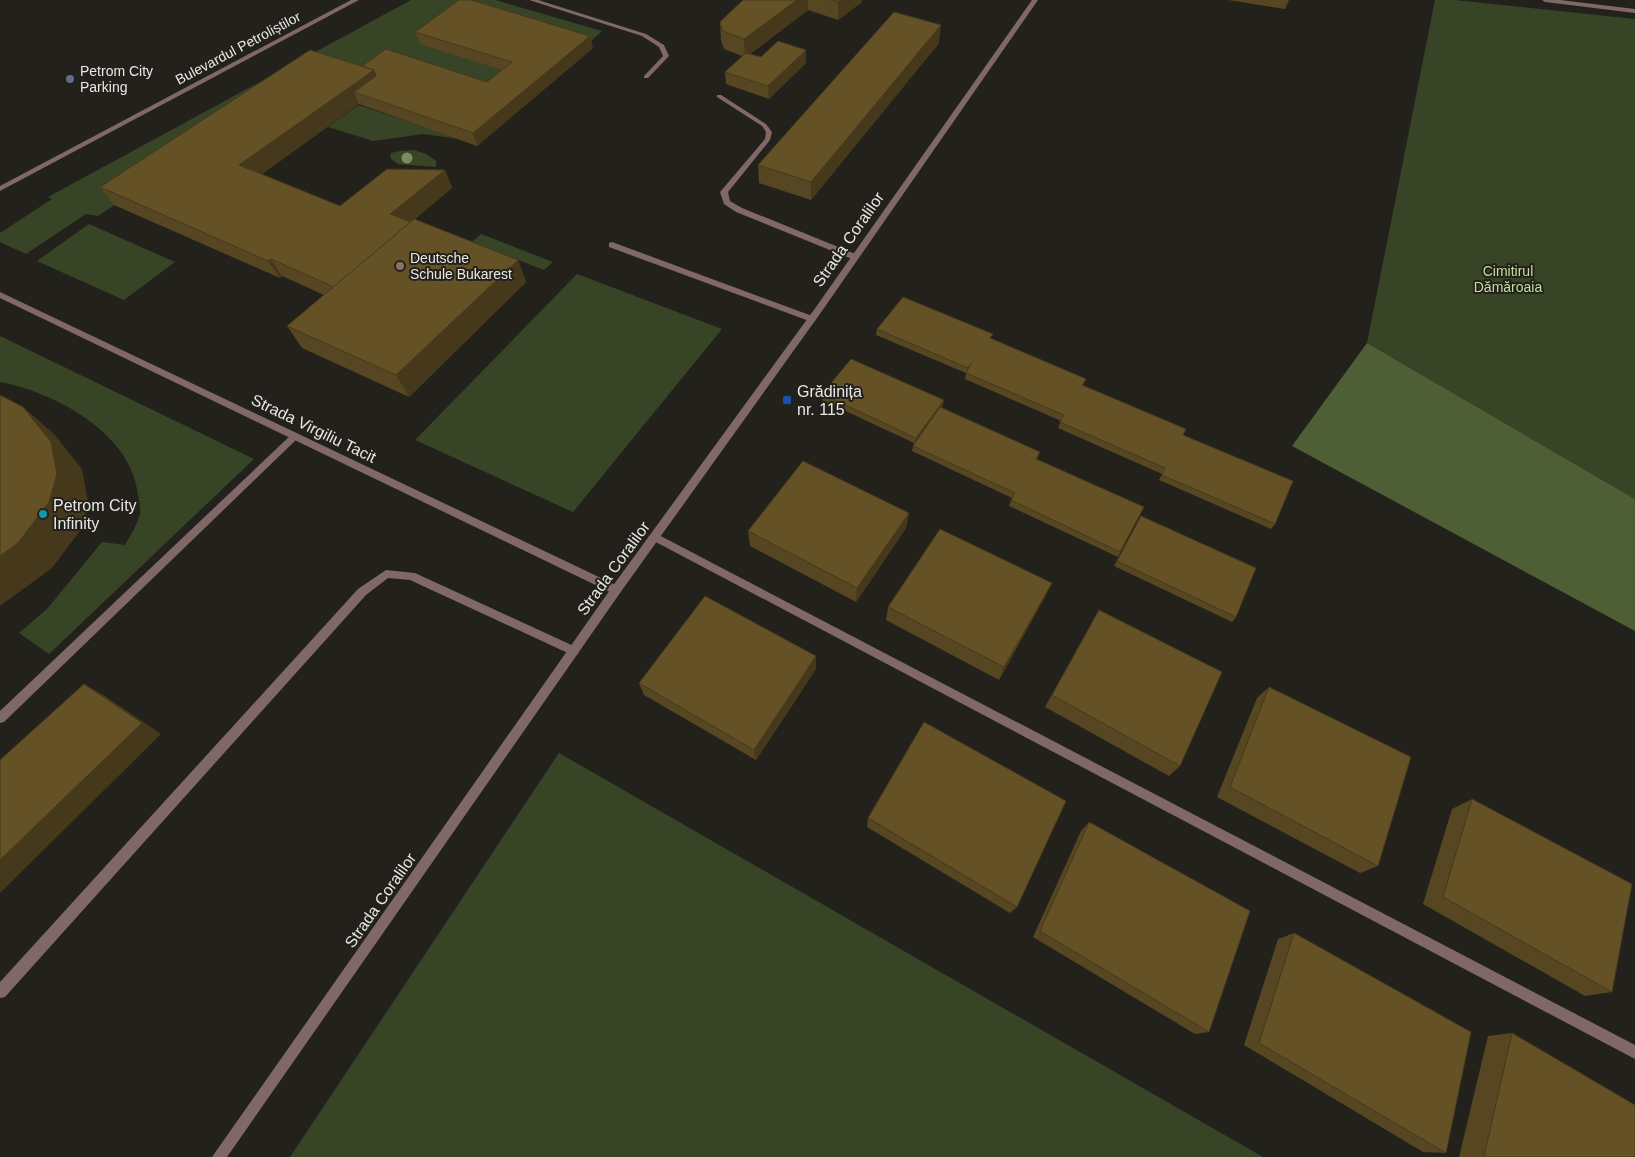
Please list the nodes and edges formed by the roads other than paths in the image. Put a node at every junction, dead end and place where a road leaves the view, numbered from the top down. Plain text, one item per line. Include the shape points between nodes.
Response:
1 (356, 0) edge
2 (532, 0) edge
3 (1035, 0) edge
4 (1545, 0) edge
5 (1635, 11) edge
6 (646, 77) dead end
7 (719, 96) dead end
8 (0, 189) edge
9 (612, 245) dead end
10 (855, 257) junction
11 (0, 294) edge
12 (812, 319) junction
13 (295, 436) junction
14 (655, 537) junction
15 (616, 590) junction
16 (574, 651) junction
17 (0, 718) edge
18 (0, 992) edge
19 (1635, 1052) edge
20 (219, 1157) edge

1 - 8 street, Bulevardul Petroliștilor
2 - 6 street via 644,35 662,46 666,56
3 - 10 street, Strada Coralilor
4 - 5 street
7 - 10 street via 764,125 769,132 768,139 724,192 727,202 739,210
9 - 12 street
10 - 12 street, Strada Coralilor
11 - 13 street, Strada Virgiliu Tacit
12 - 14 street, Strada Coralilor
13 - 15 street, Strada Virgiliu Tacit
13 - 17 street
14 - 15 street, Strada Coralilor
14 - 19 street
15 - 16 street, Strada Coralilor
16 - 18 street via 411,576 386,574 362,592
16 - 20 street, Strada Coralilor

